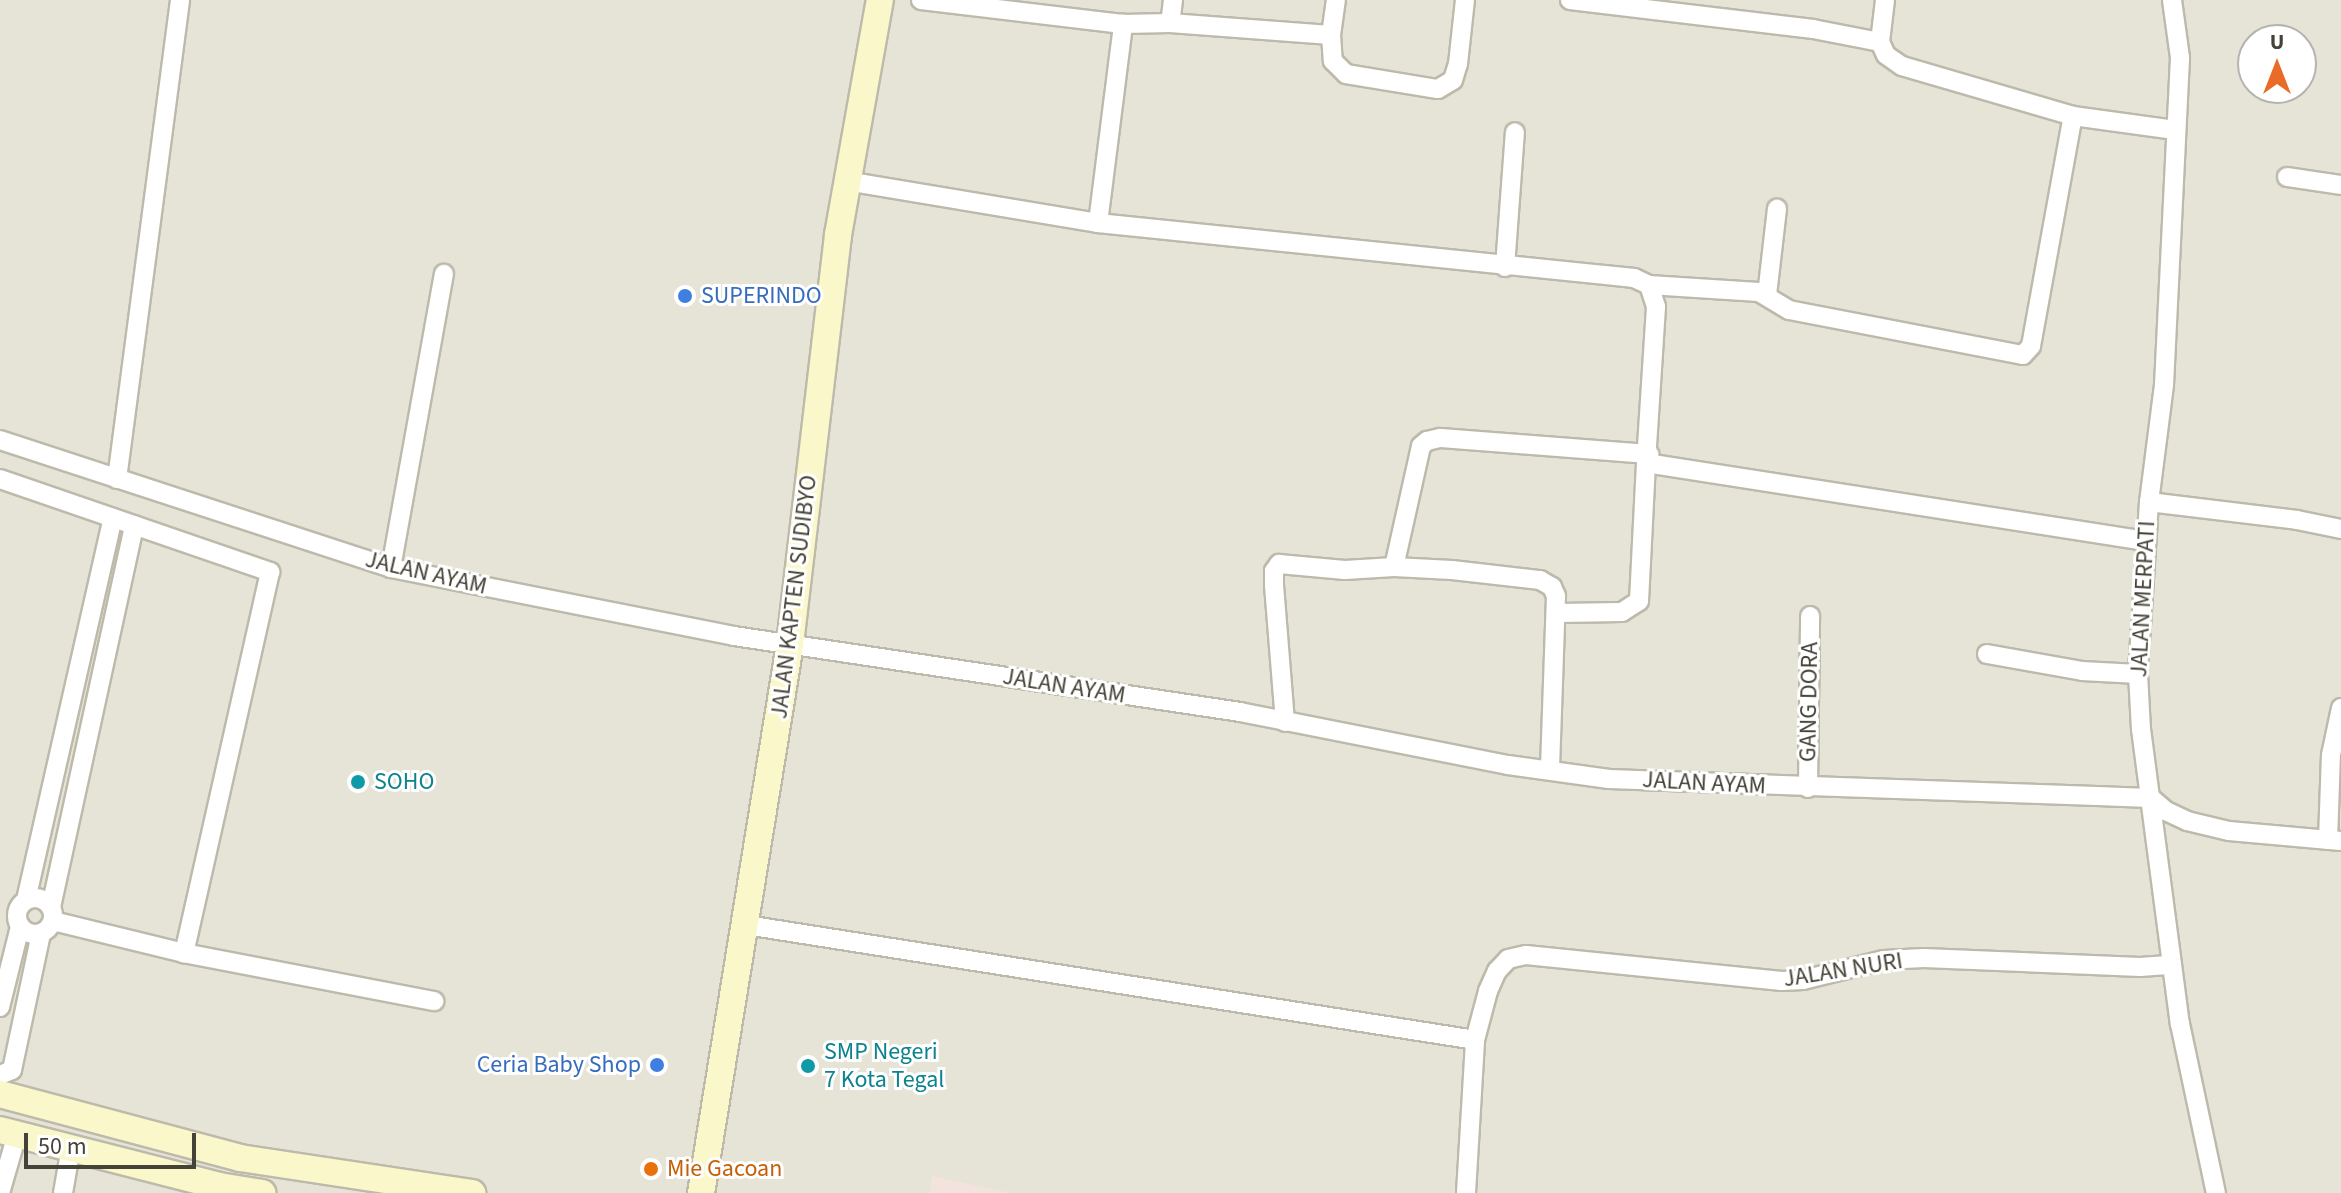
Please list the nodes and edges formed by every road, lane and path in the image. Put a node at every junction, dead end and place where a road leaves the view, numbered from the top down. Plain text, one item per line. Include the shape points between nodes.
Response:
1 (180, 0) edge
2 (880, 0) edge
3 (921, 0) edge
4 (1173, 0) edge
5 (1336, 0) edge
6 (1465, 0) edge
7 (1570, 0) edge
8 (1885, 0) edge
9 (2172, 0) edge
10 (1170, 23) junction
11 (1123, 24) junction
12 (1331, 35) junction
13 (1880, 42) junction
14 (2073, 116) junction
15 (2175, 130) junction
16 (1515, 132) dead end
17 (2287, 177) dead end
18 (847, 181) junction
19 (2341, 185) edge
20 (1777, 209) dead end
21 (1098, 223) junction
22 (1505, 267) junction
23 (444, 274) dead end
24 (1649, 285) junction
25 (1767, 295) junction
26 (0, 440) edge
27 (1648, 459) junction
28 (0, 479) edge
29 (117, 479) junction
30 (2149, 502) junction
31 (113, 518) junction
32 (134, 525) junction
33 (2341, 529) edge
34 (2146, 541) junction
35 (1394, 567) junction
36 (391, 568) junction
37 (100, 573) junction
38 (123, 579) junction
39 (1557, 613) junction
40 (1810, 616) dead end
41 (790, 644) junction
42 (1987, 654) dead end
43 (80, 663) junction
44 (103, 670) junction
45 (2138, 674) junction
46 (2341, 708) edge
47 (1285, 722) junction
48 (58, 760) junction
49 (82, 766) junction
50 (1550, 770) junction
51 (1808, 788) junction
52 (2151, 798) junction
53 (40, 838) junction
54 (2334, 841) edge
55 (65, 843) junction
56 (16, 911) edge
57 (48, 921) junction
58 (746, 925) junction
59 (184, 953) junction
60 (2172, 965) junction
61 (434, 1001) dead end
62 (1, 1003) edge
63 (26, 1006) junction
64 (1475, 1040) junction
65 (0, 1075) edge
66 (0, 1094) edge
67 (8, 1132) edge
68 (71, 1147) junction
69 (414, 1189) edge
70 (0, 1193) edge
71 (63, 1193) edge
72 (262, 1193) edge
73 (472, 1193) edge
74 (701, 1193) edge
75 (1466, 1193) edge
76 (2216, 1193) edge

1 - 29 street
2 - 18 main road, JALAN KAPTEN SUDIBYO
3 - 11 street
4 - 10 street
5 - 12 street
6 - 12 street via 1458,64 1453,80 1438,89 1346,74 1333,61
7 - 13 street
8 - 13 street
9 - 15 street, JALAN MERPATI via 2180,58
10 - 11 street
10 - 12 street
11 - 21 street
13 - 14 street via 1886,55 1902,66
14 - 15 street
14 - 25 street via 2027,353 1789,310
15 - 30 street, JALAN MERPATI via 2164,385
16 - 22 street
17 - 19 street
18 - 21 street
18 - 41 main road, JALAN KAPTEN SUDIBYO
20 - 25 street
21 - 22 street
22 - 24 street via 1634,278
23 - 36 street
24 - 25 street
24 - 27 street via 1656,307
26 - 29 street, JALAN AYAM
27 - 34 street
27 - 35 street via 1440,438 1427,441 1421,446
27 - 39 street via 1639,601 1622,612
28 - 31 street
29 - 36 street, JALAN AYAM
30 - 33 street
30 - 34 street, JALAN MERPATI
31 - 32 street
31 - 37 street
32 - 38 street
32 - 59 street via 270,572
34 - 45 street, JALAN MERPATI
35 - 39 street via 1540,580 1552,587
35 - 47 street via 1345,570 1292,563 1279,564 1274,571
36 - 41 street, JALAN AYAM
37 - 38 street
37 - 43 street
38 - 44 street
39 - 50 street
40 - 51 street, GANG DORA
41 - 47 street, JALAN AYAM
41 - 58 main road, JALAN KAPTEN SUDIBYO
42 - 45 street via 2082,671
43 - 44 street
43 - 48 street
44 - 49 street
45 - 52 street, JALAN MERPATI
46 - 54 street via 2331,755
47 - 50 street, JALAN AYAM
48 - 49 street
48 - 53 street
49 - 55 street
50 - 51 street, JALAN AYAM via 1609,779
51 - 52 street, JALAN AYAM
52 - 54 street via 2187,821 2229,831
52 - 60 street, JALAN MERPATI
53 - 55 street
53 - 56 street
55 - 57 street
56 - 57 street via 29,934
56 - 57 street via 39,898
56 - 62 street
57 - 59 street
57 - 63 street
58 - 64 street
58 - 74 main road, JALAN KAPTEN SUDIBYO
59 - 61 street
60 - 64 street, JALAN NURI via 1924,958 1884,960 1782,981 1526,955 1508,959 1497,971
60 - 76 street, JALAN MERPATI
62 - 63 street
63 - 65 street via 12,1070
64 - 75 street, JALAN NURI
66 - 69 main road via 240,1158
67 - 68 main road
67 - 70 street
68 - 71 street
68 - 72 main road
69 - 73 main road

